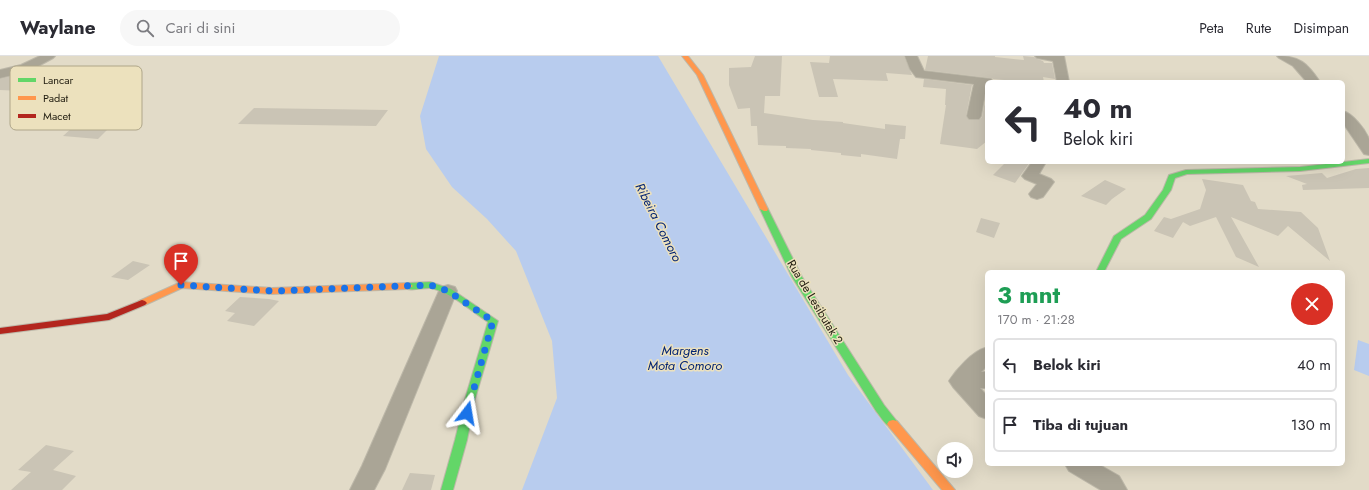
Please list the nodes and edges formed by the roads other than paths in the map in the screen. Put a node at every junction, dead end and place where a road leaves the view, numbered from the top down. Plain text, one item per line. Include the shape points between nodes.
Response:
1 (49, 56) edge
2 (685, 56) edge
3 (911, 56) edge
4 (1040, 56) edge
5 (1283, 56) edge
6 (1058, 57) edge
7 (29, 66) edge
8 (10, 72) edge
9 (0, 74) edge
10 (1063, 80) edge
11 (1312, 80) edge
12 (984, 82) edge
13 (974, 116) dead end
14 (1345, 117) edge
15 (1369, 151) edge
16 (1369, 161) edge
17 (1038, 164) edge
18 (1343, 164) edge
19 (1345, 164) edge
20 (1038, 194) dead end
21 (1101, 270) edge
22 (448, 291) junction
23 (0, 331) edge
24 (985, 356) edge
25 (985, 380) edge
26 (960, 381) junction
27 (985, 408) edge
28 (1081, 466) edge
29 (362, 490) edge
30 (446, 490) edge
31 (949, 490) edge
32 (1115, 490) edge

1 - 7 street
2 - 31 street, Rua de Lesibutak 2 via 700,75 797,277 880,408
3 - 12 street via 920,74
4 - 6 street
5 - 11 street via 1297,63
6 - 10 street
8 - 9 street
12 - 13 street
14 - 15 street
16 - 19 street
17 - 20 street via 1030,176 1046,182
18 - 21 street via 1300,169 1186,172 1172,177 1167,190 1148,218 1117,238
22 - 23 street via 430,285 272,291 181,285 109,318
22 - 29 street
22 - 30 street via 493,321
24 - 26 street
25 - 26 street
26 - 27 street
28 - 32 street via 1110,483

